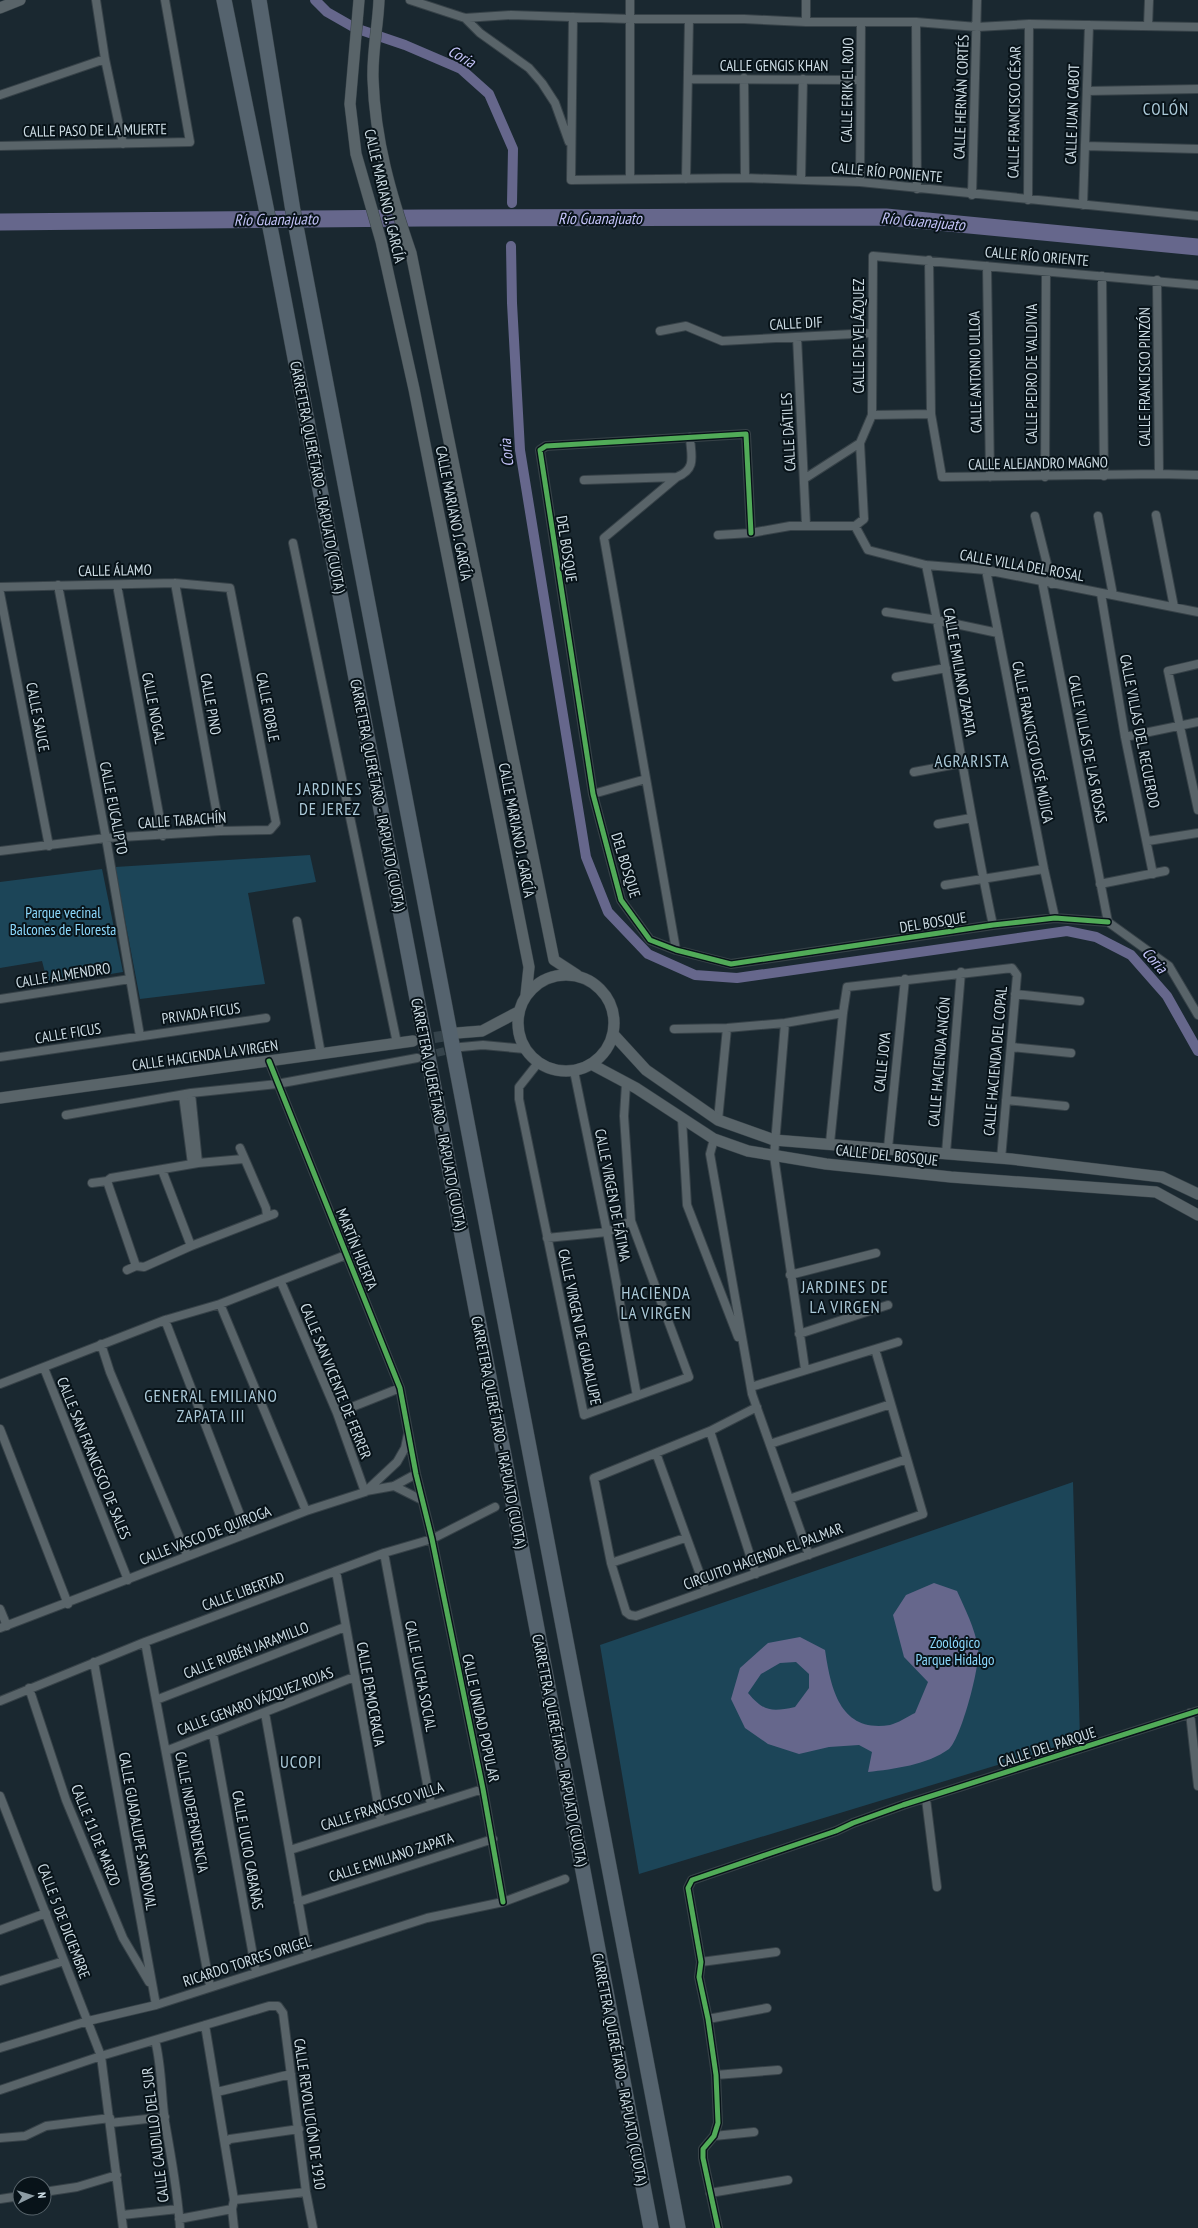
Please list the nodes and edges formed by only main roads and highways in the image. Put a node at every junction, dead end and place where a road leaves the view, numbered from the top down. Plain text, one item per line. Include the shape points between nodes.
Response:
1 (224, 0) edge
2 (259, 0) edge
3 (650, 2228) edge
4 (678, 2228) edge

1 - 3 highway, CARRETERA QUERÉTARO - IRAPUATO (CUOTA) via 272,237
2 - 4 highway, CARRETERA QUERÉTARO - IRAPUATO (CUOTA) via 297,235

